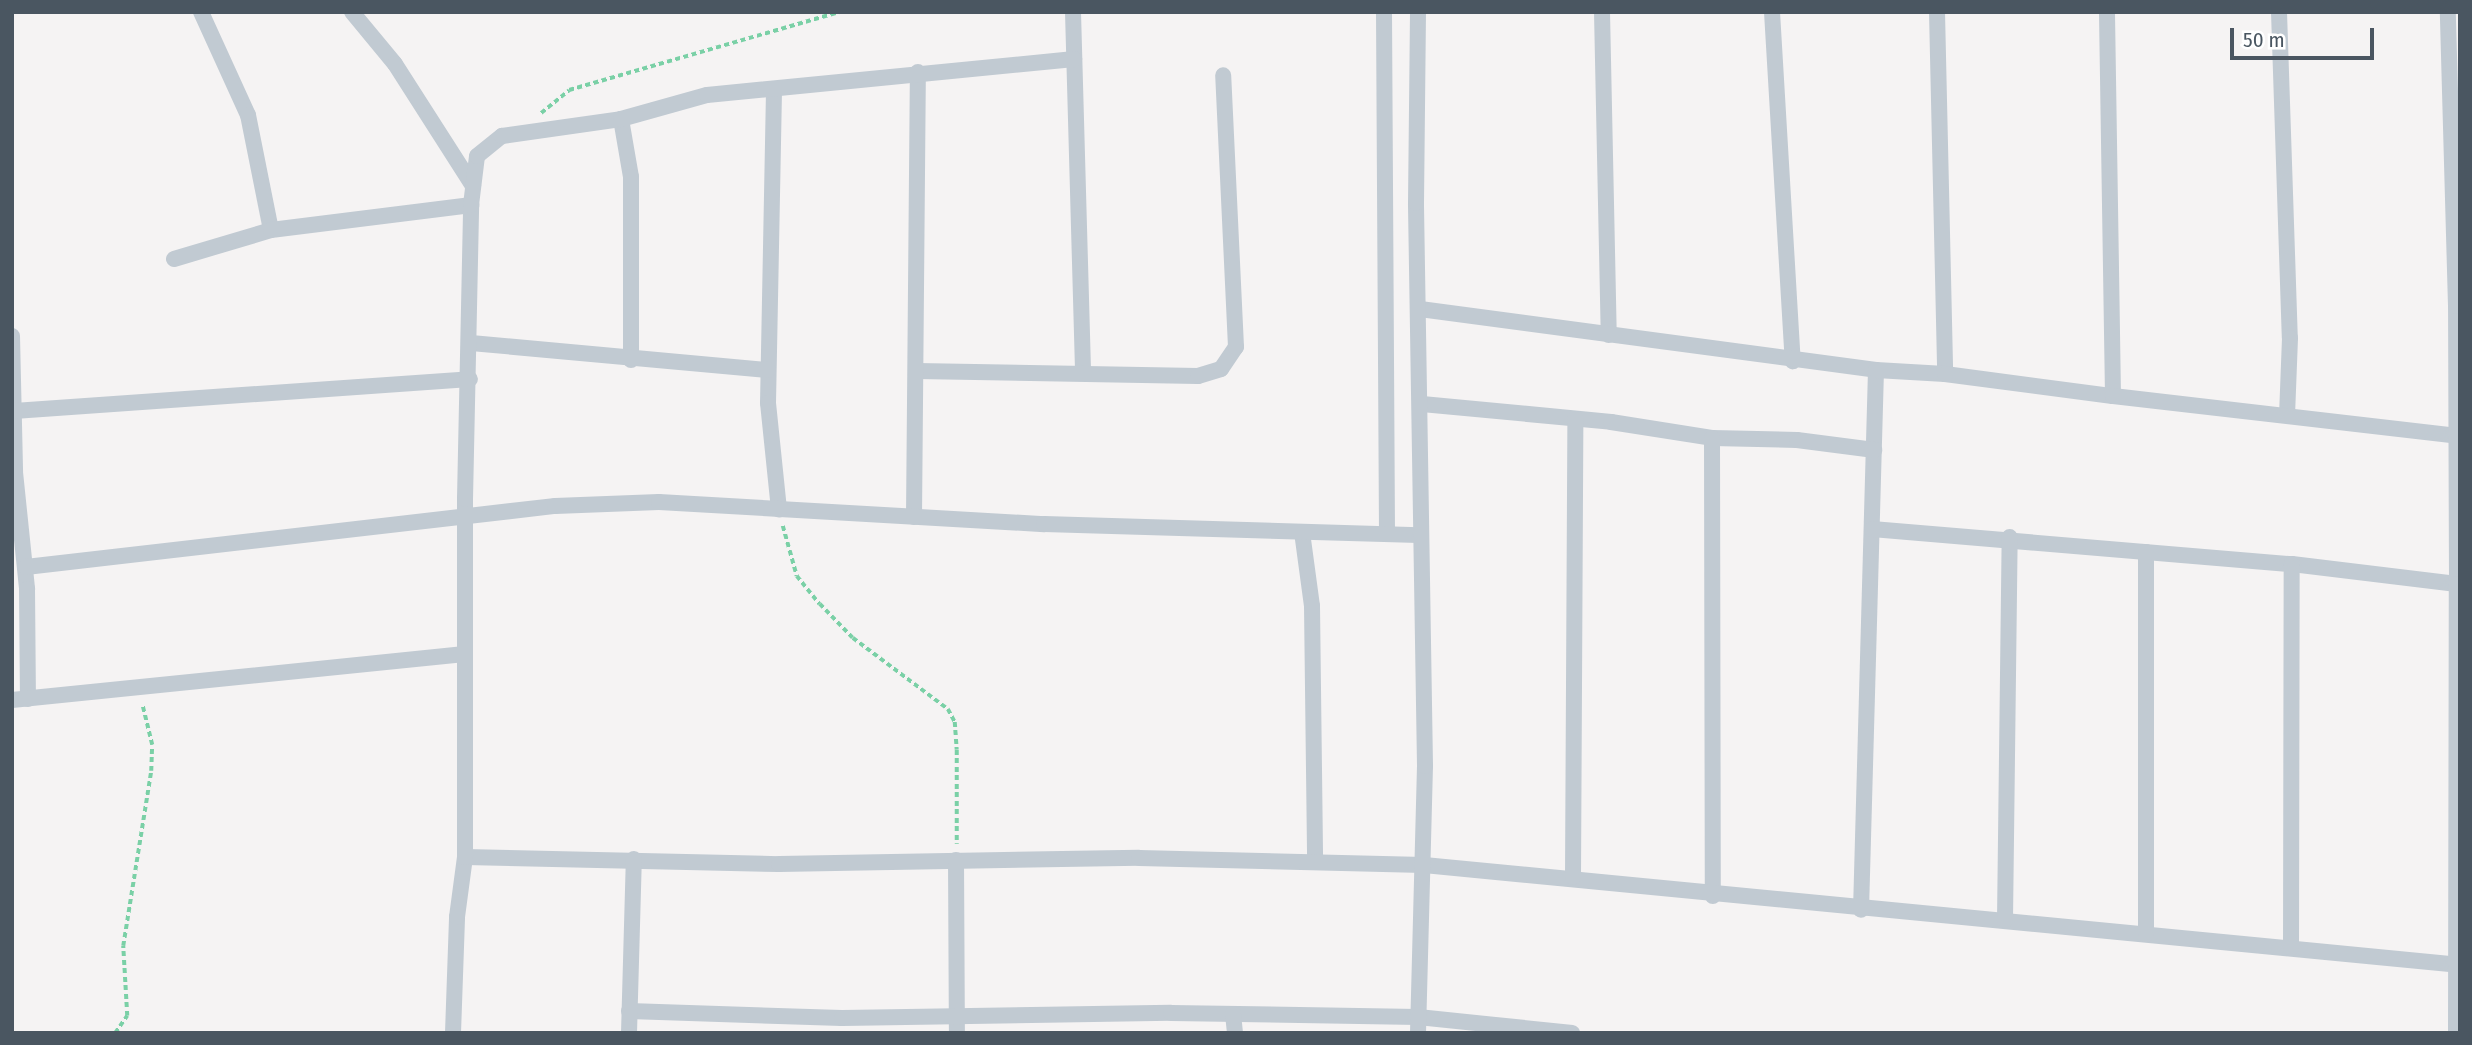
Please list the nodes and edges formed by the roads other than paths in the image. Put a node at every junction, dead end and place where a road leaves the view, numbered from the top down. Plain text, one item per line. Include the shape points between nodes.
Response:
1 (201, 12) edge
2 (352, 12) edge
3 (1073, 12) edge
4 (1384, 12) edge
5 (1418, 12) edge
6 (1602, 12) edge
7 (1772, 12) edge
8 (1937, 12) edge
9 (2107, 12) edge
10 (2279, 12) edge
11 (2448, 12) edge
12 (1074, 59) junction
13 (918, 72) junction
14 (1223, 75) dead end
15 (774, 91) junction
16 (621, 119) junction
17 (473, 186) junction
18 (471, 205) junction
19 (271, 230) junction
20 (174, 258) dead end
21 (1420, 309) junction
22 (1609, 335) junction
23 (12, 336) edge
24 (471, 343) junction
25 (631, 360) junction
26 (1793, 361) junction
27 (768, 370) junction
28 (1876, 370) junction
29 (917, 371) junction
30 (1083, 373) junction
31 (1945, 374) junction
32 (470, 379) junction
33 (2113, 396) junction
34 (1422, 404) junction
35 (14, 411) edge
36 (2287, 415) junction
37 (1575, 419) junction
38 (2457, 435) edge
39 (1712, 438) junction
40 (1874, 450) junction
41 (779, 509) junction
42 (465, 516) junction
43 (914, 517) junction
44 (1872, 529) junction
45 (1302, 532) junction
46 (1387, 534) junction
47 (1419, 535) junction
48 (2010, 537) junction
49 (2146, 552) junction
50 (2292, 564) junction
51 (26, 567) junction
52 (2457, 584) junction
53 (464, 654) junction
54 (20, 699) edge
55 (465, 857) junction
56 (634, 859) junction
57 (1315, 859) junction
58 (957, 860) junction
59 (1424, 864) junction
60 (1573, 877) junction
61 (1713, 896) junction
62 (1861, 911) junction
63 (2005, 920) junction
64 (2146, 934) junction
65 (2291, 948) junction
66 (2458, 965) edge
67 (629, 1011) junction
68 (1233, 1014) junction
69 (957, 1015) junction
70 (781, 1025) edge
71 (1418, 1025) edge
72 (453, 1033) edge
73 (629, 1033) edge
74 (957, 1033) edge
75 (1234, 1033) edge
76 (1572, 1033) edge
77 (2455, 1033) edge

1 - 19 street via 248,115
2 - 17 street via 389,55
3 - 12 street
4 - 46 street
5 - 21 street
6 - 22 street
7 - 26 street
8 - 31 street
9 - 33 street
10 - 36 street via 2290,338
11 - 38 street
12 - 13 street
12 - 30 street
13 - 15 street
13 - 29 street
14 - 30 street via 1236,347 1221,369 1198,376
15 - 16 street via 707,95
15 - 27 street
16 - 17 street via 527,131 486,144 477,156
16 - 25 street via 631,177
17 - 18 street
18 - 19 street
18 - 24 street
19 - 20 street
21 - 22 street
21 - 34 street
22 - 26 street
23 - 35 street
24 - 25 street
24 - 32 street
25 - 27 street
26 - 28 street
27 - 41 street
28 - 31 street
28 - 40 street
29 - 30 street
29 - 43 street
31 - 33 street
32 - 35 street
32 - 42 street
33 - 36 street
34 - 37 street
34 - 47 street
35 - 51 street via 15,472
36 - 38 street
37 - 39 street
37 - 60 street
38 - 52 street
39 - 40 street via 1797,440
39 - 61 street
40 - 44 street
41 - 42 street via 659,502
41 - 43 street
42 - 51 street
42 - 53 street
43 - 45 street
44 - 48 street
44 - 62 street
45 - 46 street
45 - 57 street via 1312,620
46 - 47 street
47 - 59 street
48 - 49 street
48 - 63 street
49 - 50 street
49 - 64 street
50 - 52 street
50 - 65 street
51 - 54 street
52 - 66 street
53 - 54 street
53 - 55 street
55 - 56 street
55 - 72 street via 457,917
56 - 58 street via 779,863
56 - 67 street
57 - 58 street
57 - 59 street
58 - 69 street
59 - 60 street
59 - 71 street
60 - 61 street
61 - 62 street
62 - 63 street
63 - 64 street
64 - 65 street
65 - 66 street
66 - 77 street
67 - 70 street
67 - 73 street
68 - 69 street
68 - 71 street
68 - 75 street
69 - 70 street
69 - 74 street
71 - 76 street

